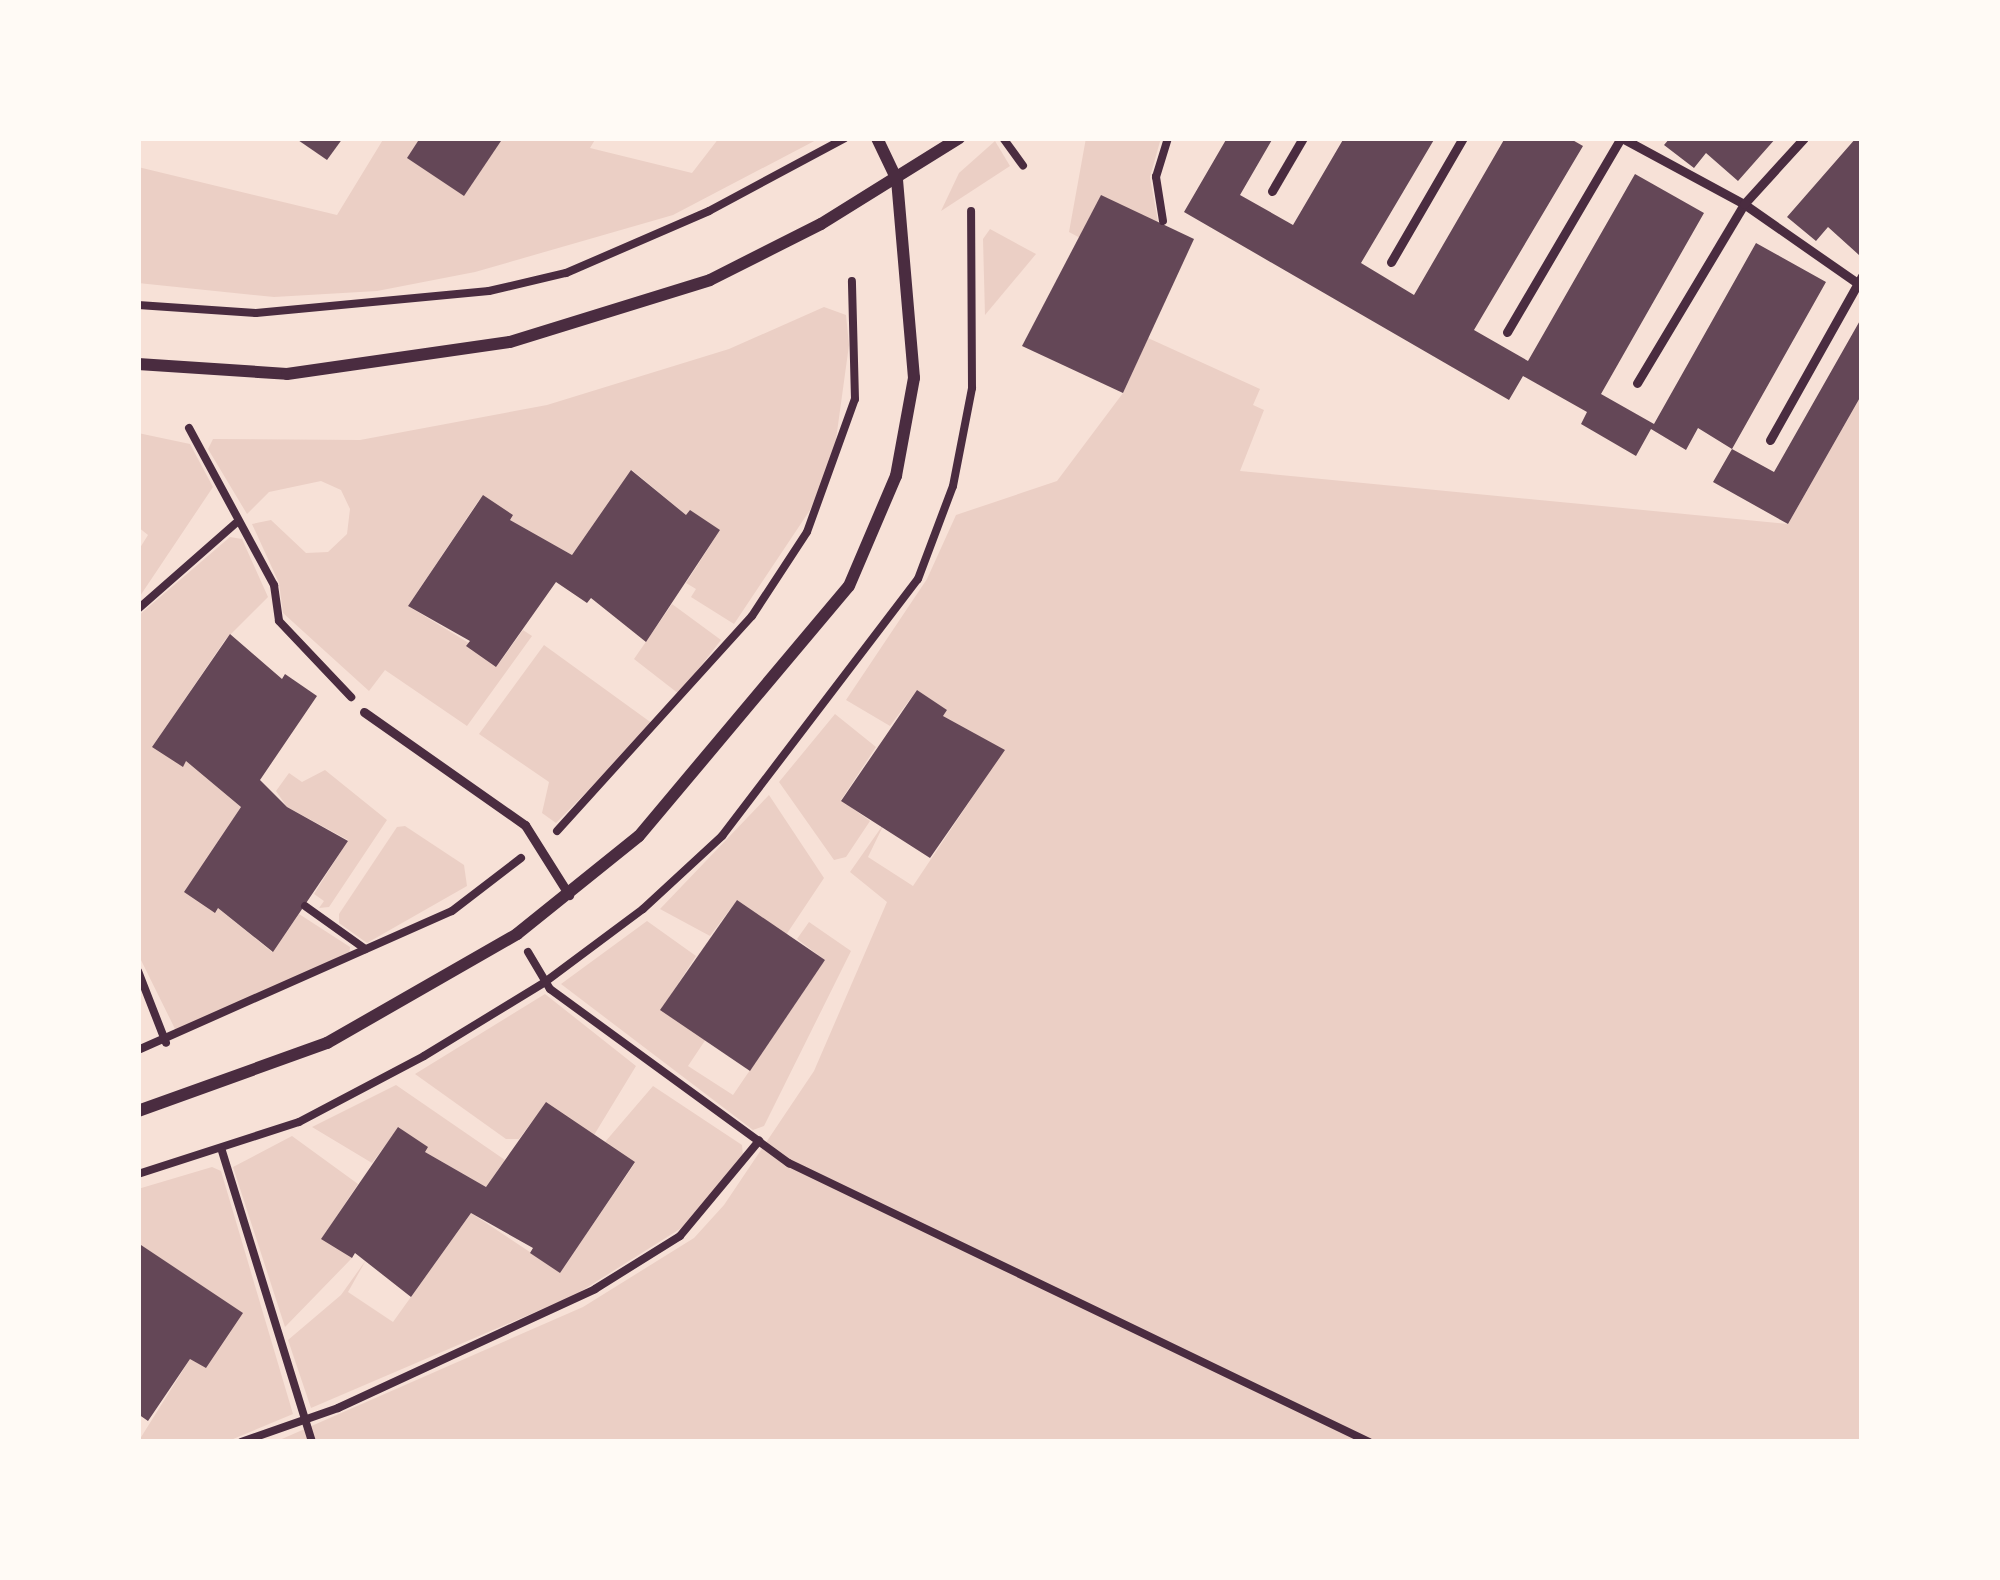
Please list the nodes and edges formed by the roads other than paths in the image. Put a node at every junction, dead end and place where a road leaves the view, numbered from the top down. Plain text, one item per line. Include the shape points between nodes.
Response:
1 (877, 138) edge
2 (959, 138) edge
3 (1303, 138) edge
4 (1463, 138) edge
5 (1622, 138) edge
6 (1804, 138) edge
7 (897, 180) junction
8 (1272, 191) dead end
9 (1744, 204) junction
10 (1391, 262) dead end
11 (1859, 279) edge
12 (1507, 332) dead end
13 (138, 364) edge
14 (1637, 383) dead end
15 (1769, 440) dead end
16 (364, 712) road end
17 (569, 895) junction
18 (138, 1111) edge

1 - 7 street
2 - 7 street
3 - 8 lane
4 - 10 lane
5 - 9 lane
5 - 12 lane
6 - 9 lane
7 - 13 street via 710,280 510,342 287,374
7 - 17 street via 914,378 896,476 849,586 639,836
9 - 11 lane
9 - 14 lane
11 - 15 lane
16 - 17 lane via 525,825
17 - 18 street via 517,934 327,1043

